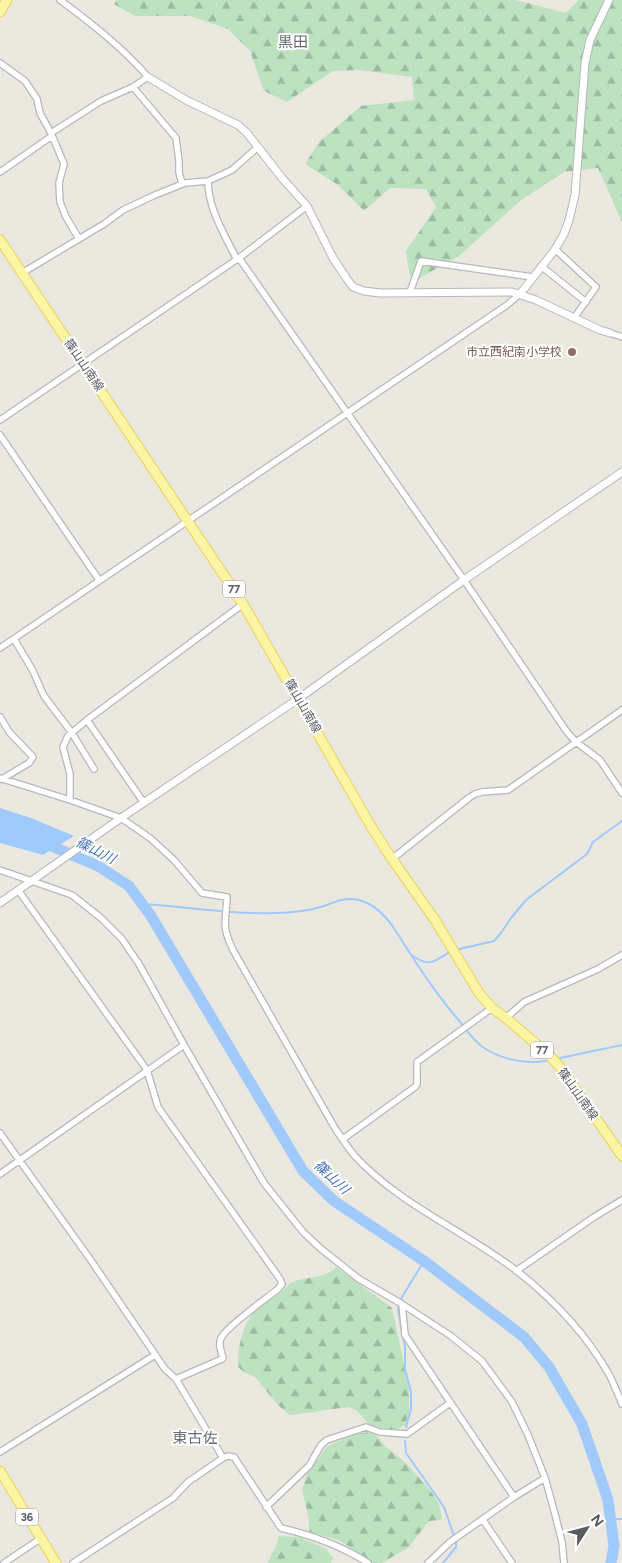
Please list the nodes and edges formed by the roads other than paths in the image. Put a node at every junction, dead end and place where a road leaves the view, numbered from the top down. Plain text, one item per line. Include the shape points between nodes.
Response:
1 (7, 0) edge
2 (60, 0) edge
3 (609, 0) edge
4 (0, 12) edge
5 (0, 63) edge
6 (148, 78) junction
7 (133, 87) junction
8 (52, 134) junction
9 (258, 147) junction
10 (0, 172) edge
11 (208, 181) junction
12 (182, 184) junction
13 (307, 206) junction
14 (79, 239) junction
15 (0, 240) edge
16 (555, 249) junction
17 (238, 259) junction
18 (541, 266) junction
19 (22, 273) junction
20 (533, 277) junction
21 (410, 292) junction
22 (520, 294) junction
23 (586, 302) junction
24 (574, 318) junction
25 (610, 334) joint
26 (622, 337) edge
27 (84, 364) junction
28 (347, 413) junction
29 (0, 420) edge
30 (0, 435) edge
31 (622, 472) edge
32 (188, 521) junction
33 (99, 580) junction
34 (464, 580) junction
35 (244, 604) junction
36 (14, 639) junction
37 (0, 648) edge
38 (298, 699) junction
39 (622, 710) edge
40 (0, 717) edge
41 (87, 720) junction
42 (72, 733) junction
43 (576, 742) junction
44 (94, 769) dead end
45 (1, 778) edge
46 (622, 793) edge
47 (70, 800) junction
48 (144, 803) junction
49 (119, 820) junction
50 (392, 859) junction
51 (0, 870) edge
52 (33, 879) junction
53 (18, 890) junction
54 (0, 902) edge
55 (622, 955) edge
56 (492, 1008) junction
57 (506, 1018) junction
58 (184, 1045) junction
59 (147, 1070) junction
60 (0, 1133) edge
61 (342, 1139) junction
62 (622, 1156) edge
63 (19, 1160) junction
64 (0, 1174) edge
65 (622, 1200) edge
66 (516, 1271) junction
67 (402, 1304) junction
68 (155, 1355) junction
69 (176, 1380) junction
70 (450, 1403) junction
71 (622, 1404) edge
72 (0, 1452) edge
73 (223, 1458) junction
74 (0, 1471) edge
75 (545, 1478) junction
76 (514, 1497) junction
77 (266, 1507) junction
78 (483, 1520) junction
79 (40, 1539) junction
80 (4, 1563) edge
81 (56, 1563) edge
82 (73, 1563) edge
83 (368, 1563) edge
84 (428, 1563) edge
85 (512, 1563) edge
86 (564, 1563) edge

1 - 4 main road
2 - 6 street via 105,35
3 - 16 street via 590,40 585,63 575,196 564,234
5 - 8 street via 25,81 37,99 40,113
6 - 7 street
6 - 9 street via 238,126
7 - 8 street via 101,101
7 - 12 street via 176,138
8 - 10 street
8 - 14 street via 64,164 59,183 60,202
9 - 11 street via 232,170
9 - 13 street
11 - 12 street
11 - 17 street via 212,206
12 - 14 street via 123,210
13 - 17 street
13 - 21 street via 333,258 353,287 380,293
14 - 19 street
15 - 19 main road, 篠山山南線 / 77
16 - 18 street
16 - 23 street via 596,287
17 - 27 street
17 - 28 street
18 - 20 street
18 - 23 street
19 - 27 main road, 篠山山南線 / 77
20 - 21 street via 421,261
20 - 22 street
21 - 22 street
22 - 24 street
22 - 28 street
23 - 24 street
24 - 25 street
25 - 26 street
27 - 29 street
27 - 32 main road, 篠山山南線 / 77
28 - 32 street
28 - 34 street
30 - 33 street
31 - 34 street
32 - 33 street
32 - 35 main road, 篠山山南線 / 77
33 - 36 street
34 - 38 street
34 - 43 street
35 - 38 main road, 篠山山南線 / 77
35 - 41 street
36 - 37 street
36 - 42 street via 44,696
38 - 48 street
38 - 50 main road, 篠山山南線 / 77
39 - 43 street
40 - 45 street via 33,758
41 - 42 street
41 - 48 street
42 - 44 street
42 - 47 street via 63,747 70,774
43 - 46 street via 600,760
43 - 50 street via 508,790 475,794
45 - 47 street
47 - 49 street
48 - 49 street
49 - 52 street
49 - 61 street via 150,838 202,893 227,896 224,922 233,950
50 - 56 main road, 篠山山南線 / 77 via 435,920 478,993
51 - 52 street
52 - 53 street
52 - 58 street via 72,895 122,939
53 - 54 street
53 - 59 street
55 - 57 street via 524,1002
56 - 57 main road, 篠山山南線 / 77
56 - 61 street via 417,1062 415,1087
57 - 62 main road, 篠山山南線 / 77 via 560,1068
58 - 59 street
58 - 67 street via 264,1183 303,1232 359,1279
59 - 63 street
59 - 69 street via 158,1107 282,1284 220,1338 222,1359
60 - 63 street
61 - 66 street via 383,1183
63 - 64 street
63 - 68 street
65 - 66 street
66 - 71 street via 564,1313 610,1376
67 - 70 street via 405,1335
67 - 75 street via 482,1361 512,1402
68 - 69 street
68 - 72 street
69 - 73 street
70 - 76 street
70 - 77 street via 407,1434 380,1432 366,1427 327,1440 309,1466
73 - 77 street via 234,1457
73 - 82 street via 188,1482 173,1498
74 - 79 main road, 36
75 - 76 street
75 - 86 street via 560,1533
76 - 78 street
77 - 83 street via 281,1528 334,1545
78 - 84 street via 450,1542
78 - 85 street
79 - 80 street
79 - 81 main road, 36

